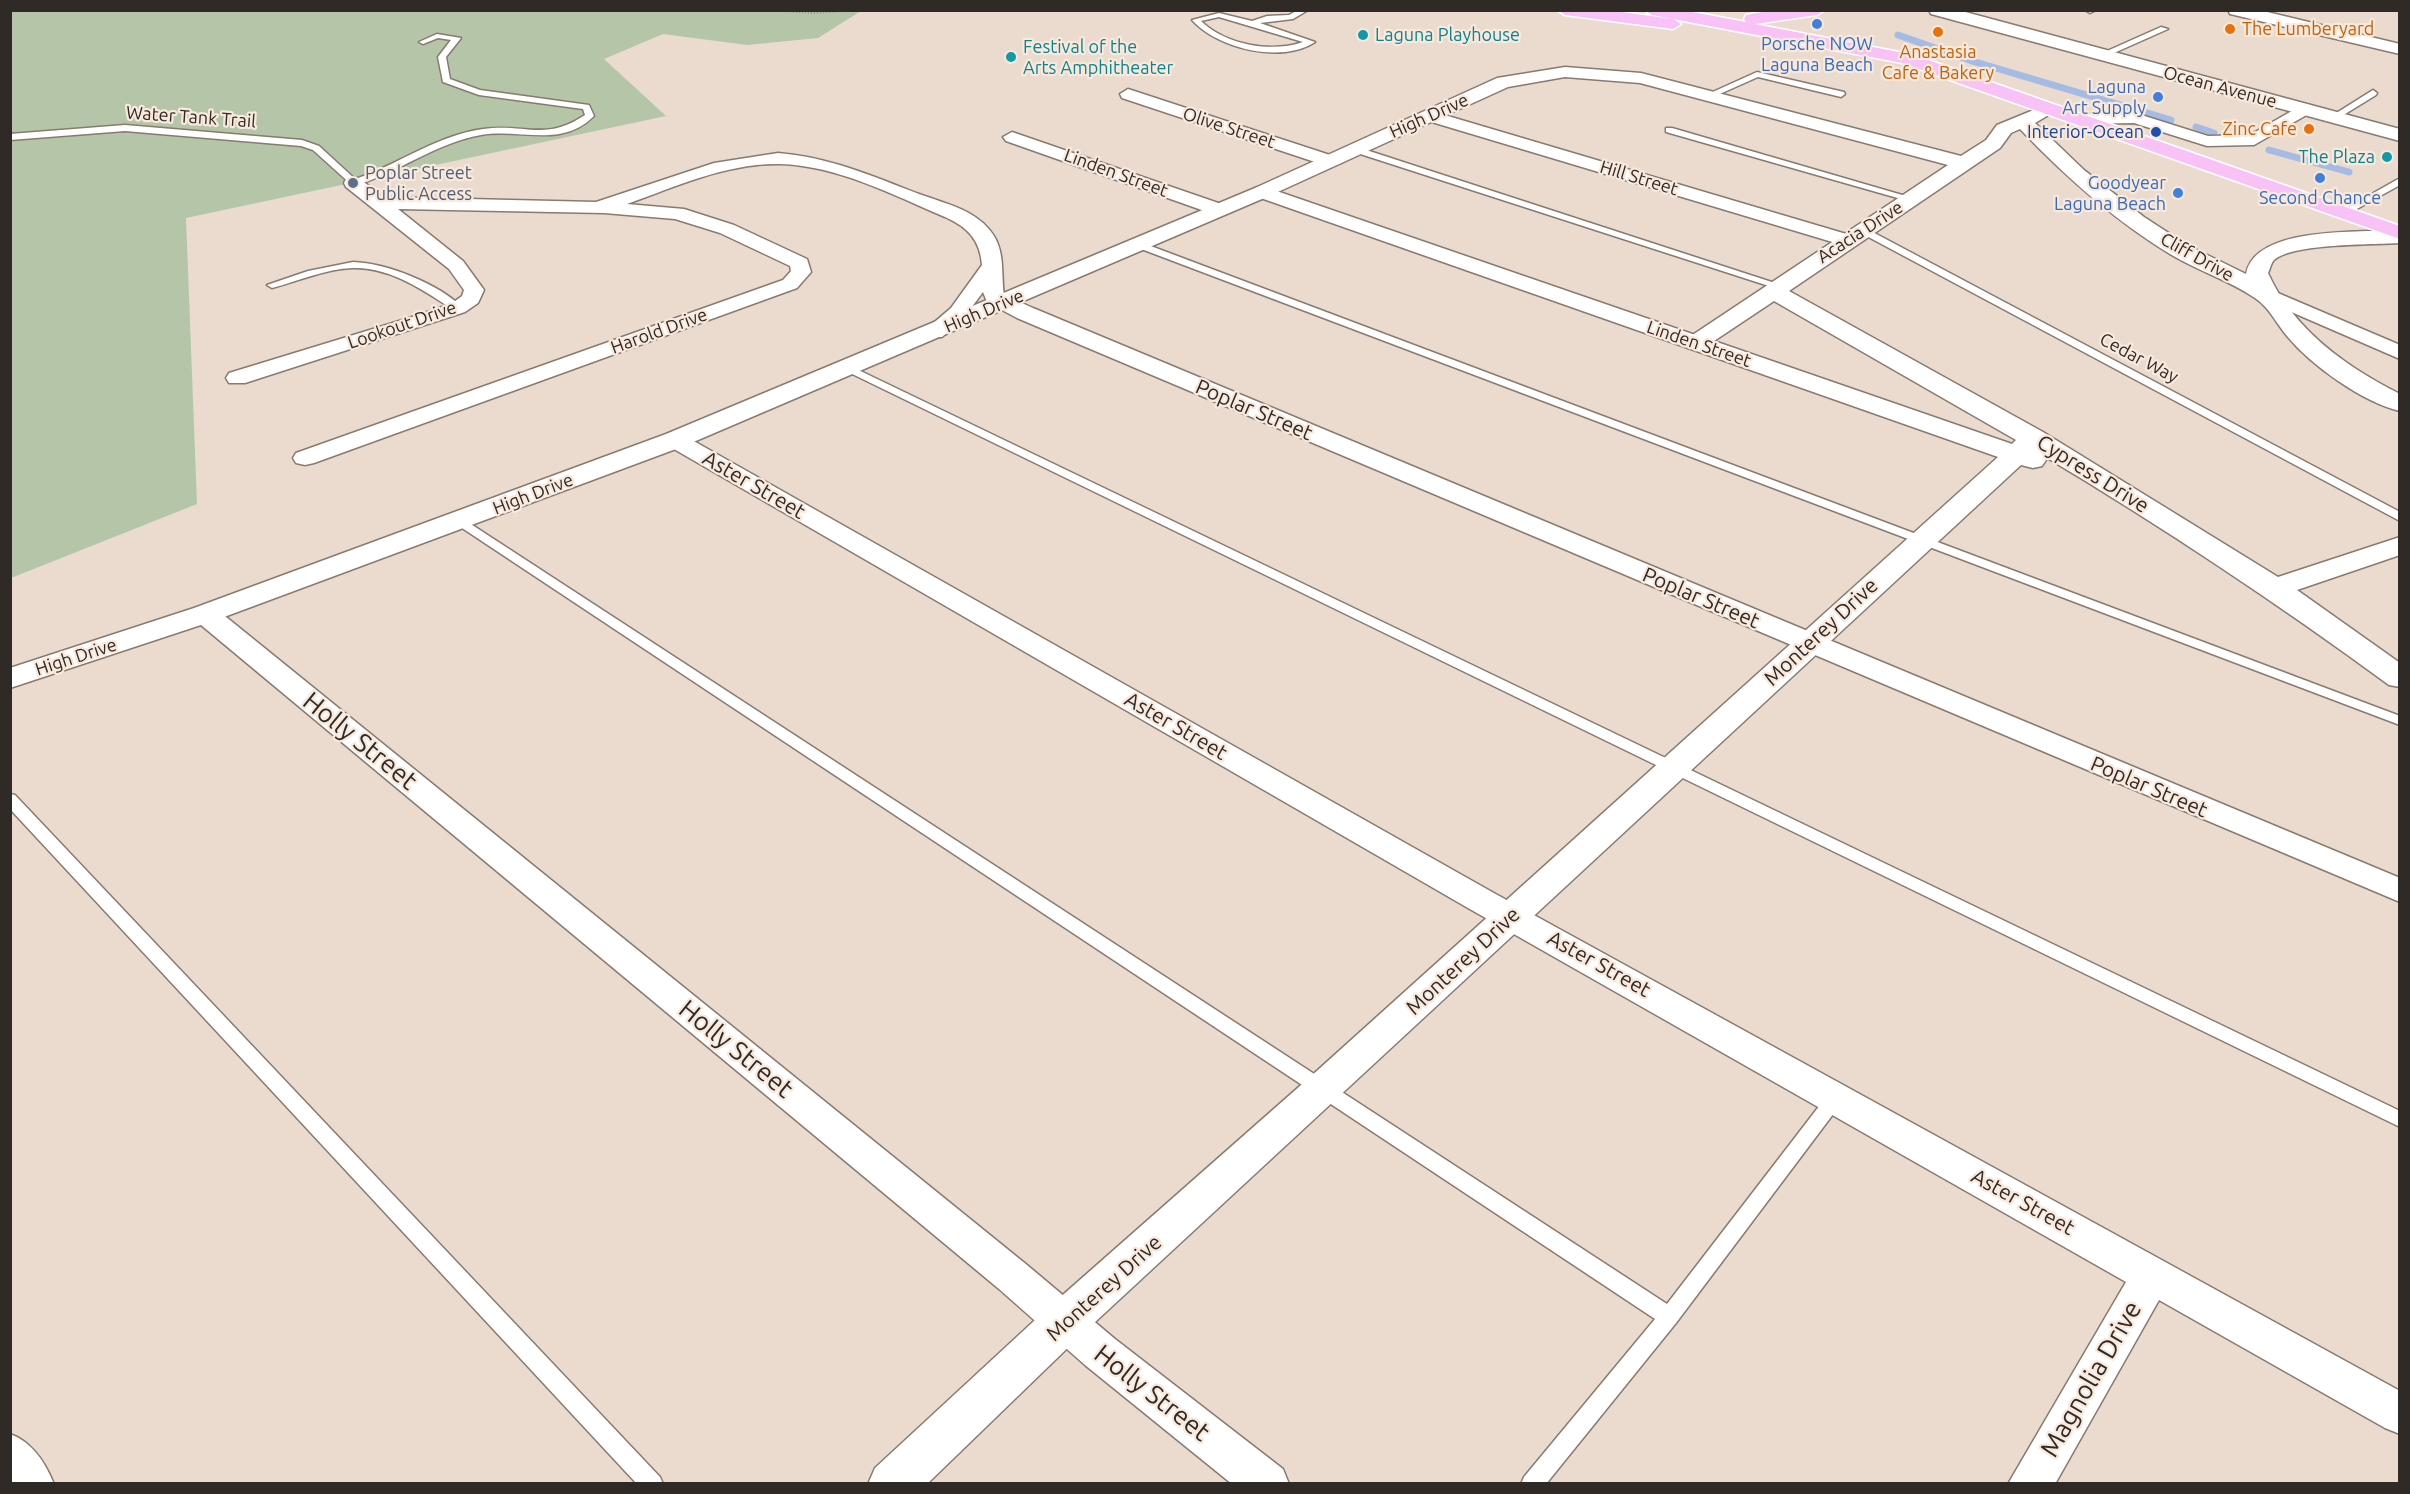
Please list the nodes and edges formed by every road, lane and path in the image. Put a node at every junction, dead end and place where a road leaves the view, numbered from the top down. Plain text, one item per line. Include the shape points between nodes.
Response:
1 (772, 10) edge
2 (859, 10) edge
3 (1305, 10) edge
4 (1565, 10) edge
5 (1652, 10) edge
6 (1937, 10) edge
7 (2236, 10) edge
8 (1814, 11) edge
9 (1252, 22) junction
10 (1718, 24) junction
11 (2164, 29) dead end
12 (1804, 38) junction
13 (423, 42) dead end
14 (2374, 43) junction
15 (2400, 43) edge
16 (2400, 49) edge
17 (2102, 55) junction
18 (2373, 93) dead end
19 (1128, 94) dead end
20 (1841, 94) dead end
21 (1710, 95) junction
22 (2304, 109) junction
23 (2050, 110) junction
24 (1431, 116) junction
25 (2334, 117) junction
26 (2076, 119) junction
27 (1670, 130) dead end
28 (2006, 131) junction
29 (2400, 135) edge
30 (1012, 136) dead end
31 (10, 137) edge
32 (2207, 141) junction
33 (2044, 143) junction
34 (1354, 149) junction
35 (2176, 154) junction
36 (1330, 161) junction
37 (1964, 164) junction
38 (2399, 181) edge
39 (353, 183) junction
40 (1262, 192) junction
41 (1911, 199) junction
42 (377, 203) junction
43 (599, 208) junction
44 (1220, 210) junction
45 (2343, 213) junction
46 (1854, 235) junction
47 (2400, 235) edge
48 (1140, 245) junction
49 (991, 266) junction
50 (272, 285) dead end
51 (1776, 288) junction
52 (2266, 294) junction
53 (1004, 303) junction
54 (458, 308) junction
55 (934, 332) junction
56 (1696, 343) junction
57 (2400, 353) edge
58 (848, 368) junction
59 (237, 378) dead end
60 (2400, 404) edge
61 (675, 440) junction
62 (2025, 445) junction
63 (305, 458) dead end
64 (2135, 500) joint
65 (2400, 517) edge
66 (460, 521) junction
67 (1920, 540) junction
68 (2400, 545) edge
69 (2275, 588) junction
70 (205, 614) junction
71 (1808, 643) junction
72 (2400, 678) edge
73 (10, 679) edge
74 (2400, 721) edge
75 (1673, 768) junction
76 (10, 800) edge
77 (2400, 891) edge
78 (1512, 917) junction
79 (1323, 1089) junction
80 (1837, 1097) junction
81 (2400, 1120) edge
82 (2152, 1275) junction
83 (1669, 1317) junction
84 (1064, 1322) junction
85 (2400, 1414) edge
86 (10, 1454) edge
87 (32, 1484) edge
88 (652, 1484) edge
89 (892, 1484) edge
90 (1267, 1484) edge
91 (1532, 1484) edge
92 (2030, 1484) edge

1 - 2 path
3 - 9 lane via 1290,17
4 - 10 main road via 1682,25
5 - 10 main road
6 - 17 street, Ocean Avenue
7 - 14 street
8 - 10 main road
8 - 12 main road via 1792,24
9 - 9 lane via 1220,15 1196,20 1203,29 1253,46 1279,50 1311,42
10 - 12 main road
11 - 17 lane
12 - 23 main road via 1908,59
13 - 39 lane via 437,36 457,38 442,57 446,80 459,88 520,99 568,102 586,107 590,116 574,129 554,134 483,132 460,137
14 - 15 lane
14 - 16 street
17 - 22 street, Ocean Avenue
18 - 25 lane
19 - 36 street, Olive Street
20 - 21 lane via 1757,74
21 - 24 street, High Drive via 1641,78 1565,72 1503,82
21 - 37 street, High Drive
22 - 25 street, Ocean Avenue
22 - 32 street via 2254,140
23 - 26 main road
23 - 28 street
24 - 34 street, High Drive
24 - 46 street, Hill Street
25 - 29 street, Ocean Avenue
26 - 32 street via 2135,118
26 - 35 main road
27 - 41 lane
28 - 33 street, Cliff Drive
28 - 33 street via 2024,142
28 - 37 street, Acacia Drive
30 - 44 street, Linden Street
31 - 39 lane, Water Tank Trail via 125,128 302,143 316,148
32 - 35 street
33 - 52 street, Cliff Drive via 2127,216 2180,251
34 - 36 street, High Drive
34 - 51 lane
35 - 45 main road
36 - 40 street, High Drive
37 - 41 street, Acacia Drive
38 - 45 lane
39 - 42 street, Lookout Drive
40 - 44 street, High Drive
40 - 56 street, Linden Street
41 - 46 street, Acacia Drive
42 - 43 street
42 - 54 street, Lookout Drive via 456,265 474,290 471,298
43 - 49 street via 753,158 818,164 962,218 983,234 991,249
43 - 63 street, Harold Drive via 677,213 727,229 800,263 801,272 790,284
44 - 48 street, High Drive
45 - 47 main road
46 - 51 street, Acacia Drive
46 - 65 lane, Cedar Way
47 - 52 street via 2311,242 2276,250 2266,256 2257,273
48 - 53 street, High Drive
48 - 67 lane
49 - 53 street via 994,298
49 - 55 street via 958,312
50 - 54 lane via 352,266 375,267 409,278
51 - 56 street, Acacia Drive
51 - 62 street, Cypress Drive
52 - 57 street
52 - 60 street, Cliff Drive via 2313,350
53 - 55 street, High Drive
53 - 71 street, Poplar Street
54 - 59 street, Lookout Drive
55 - 58 street, High Drive
56 - 62 street, Linden Street
58 - 61 street, High Drive
58 - 75 lane
61 - 66 street, High Drive
61 - 78 street, Aster Street
62 - 64 street, Linden Street
62 - 67 street, Monterey Drive
64 - 69 street, Cypress Drive
66 - 70 street, High Drive
66 - 79 lane
67 - 71 street, Monterey Drive
67 - 74 lane
68 - 69 street
69 - 72 street, Cypress Drive
70 - 73 street, High Drive
70 - 84 street, Holly Street
71 - 75 street, Monterey Drive
71 - 77 street, Poplar Street
75 - 78 street, Monterey Drive
75 - 81 lane
76 - 88 lane
78 - 79 street, Monterey Drive
78 - 80 street, Aster Street
79 - 83 lane
79 - 84 street, Monterey Drive
80 - 82 street, Aster Street
80 - 83 lane
82 - 85 street, Aster Street
82 - 92 street, Magnolia Drive
83 - 91 lane
84 - 89 street, Monterey Drive
84 - 90 street, Holly Street
86 - 87 street

